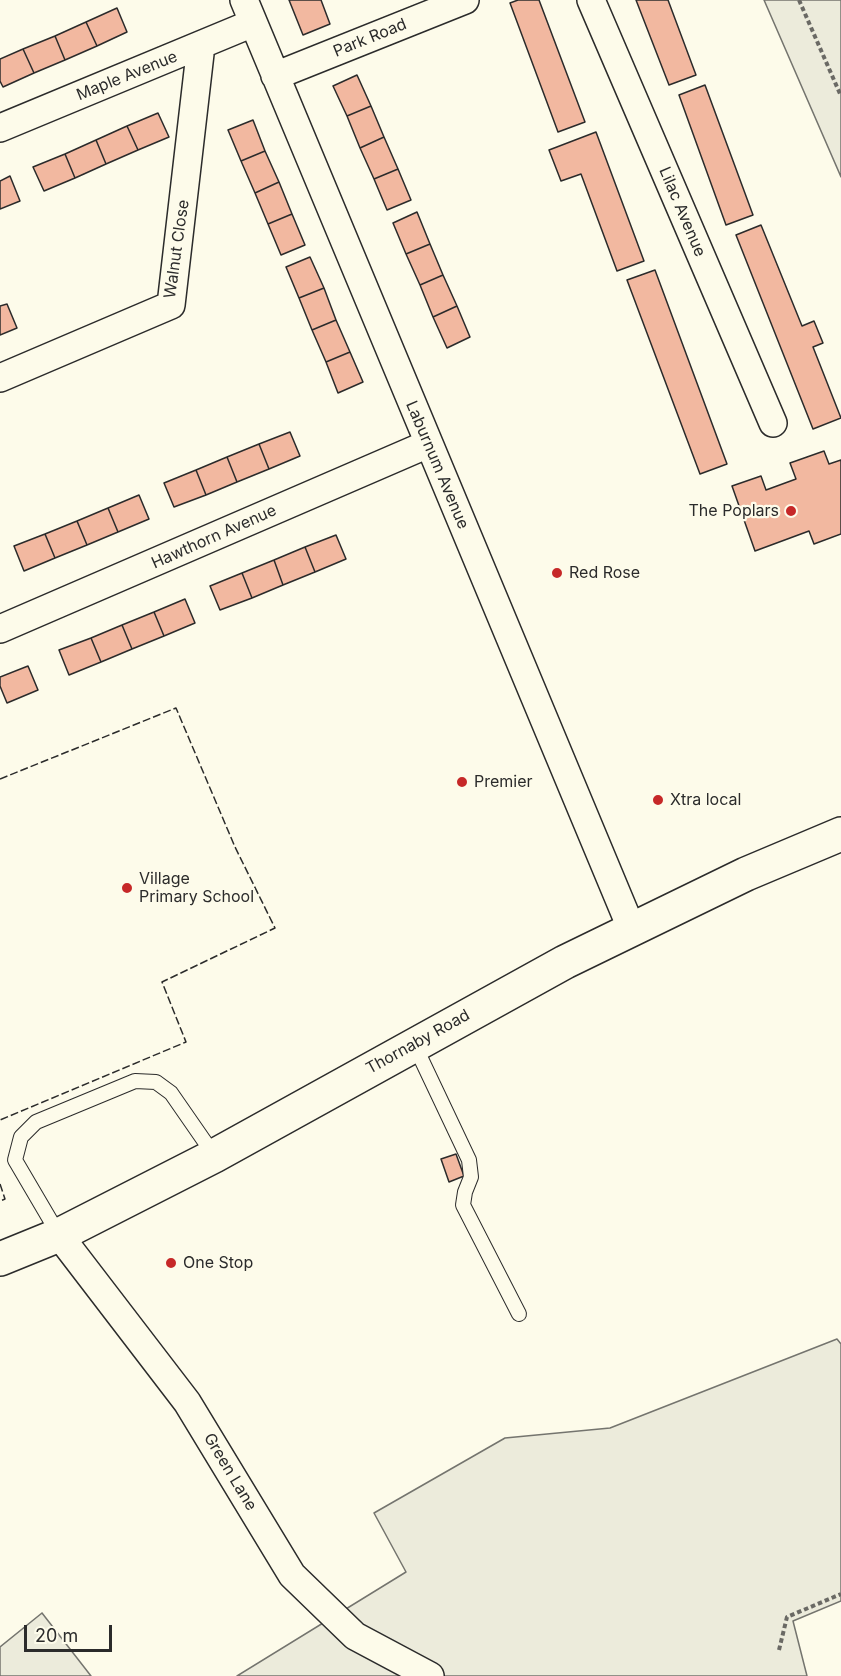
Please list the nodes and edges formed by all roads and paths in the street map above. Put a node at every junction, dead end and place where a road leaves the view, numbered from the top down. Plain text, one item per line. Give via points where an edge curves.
1 (465, 0) edge
2 (591, 0) edge
3 (799, 0) edge
4 (249, 12) edge
5 (201, 45) junction
6 (275, 76) junction
7 (841, 96) edge
8 (0, 128) edge
9 (0, 378) edge
10 (773, 423) dead end
11 (428, 444) junction
12 (0, 629) edge
13 (841, 834) edge
14 (632, 930) junction
15 (414, 1044) junction
16 (214, 1156) junction
17 (59, 1235) junction
18 (0, 1259) edge
19 (519, 1314) dead end
20 (841, 1593) edge
21 (779, 1650) dead end
22 (430, 1676) edge

1 - 6 street, Park Road
2 - 10 street, Lilac Avenue
3 - 7 path
4 - 5 street, Maple Avenue
4 - 6 street, Laburnum Avenue
5 - 8 street, Maple Avenue
5 - 9 street, Walnut Close via 171,304
6 - 11 street, Laburnum Avenue
11 - 12 street, Hawthorn Avenue
11 - 14 street, Laburnum Avenue
13 - 14 street, Thornaby Road via 746,874
14 - 15 street, Thornaby Road via 564,962
15 - 16 street, Thornaby Road
15 - 19 lane via 469,1160 471,1177 463,1205
16 - 17 street, Thornaby Road
16 - 17 lane via 171,1093 156,1082 135,1081 36,1122 21,1137 15,1160
17 - 18 street, Thornaby Road
17 - 22 street, Green Lane via 187,1402 292,1575 355,1636
20 - 21 path via 787,1617

